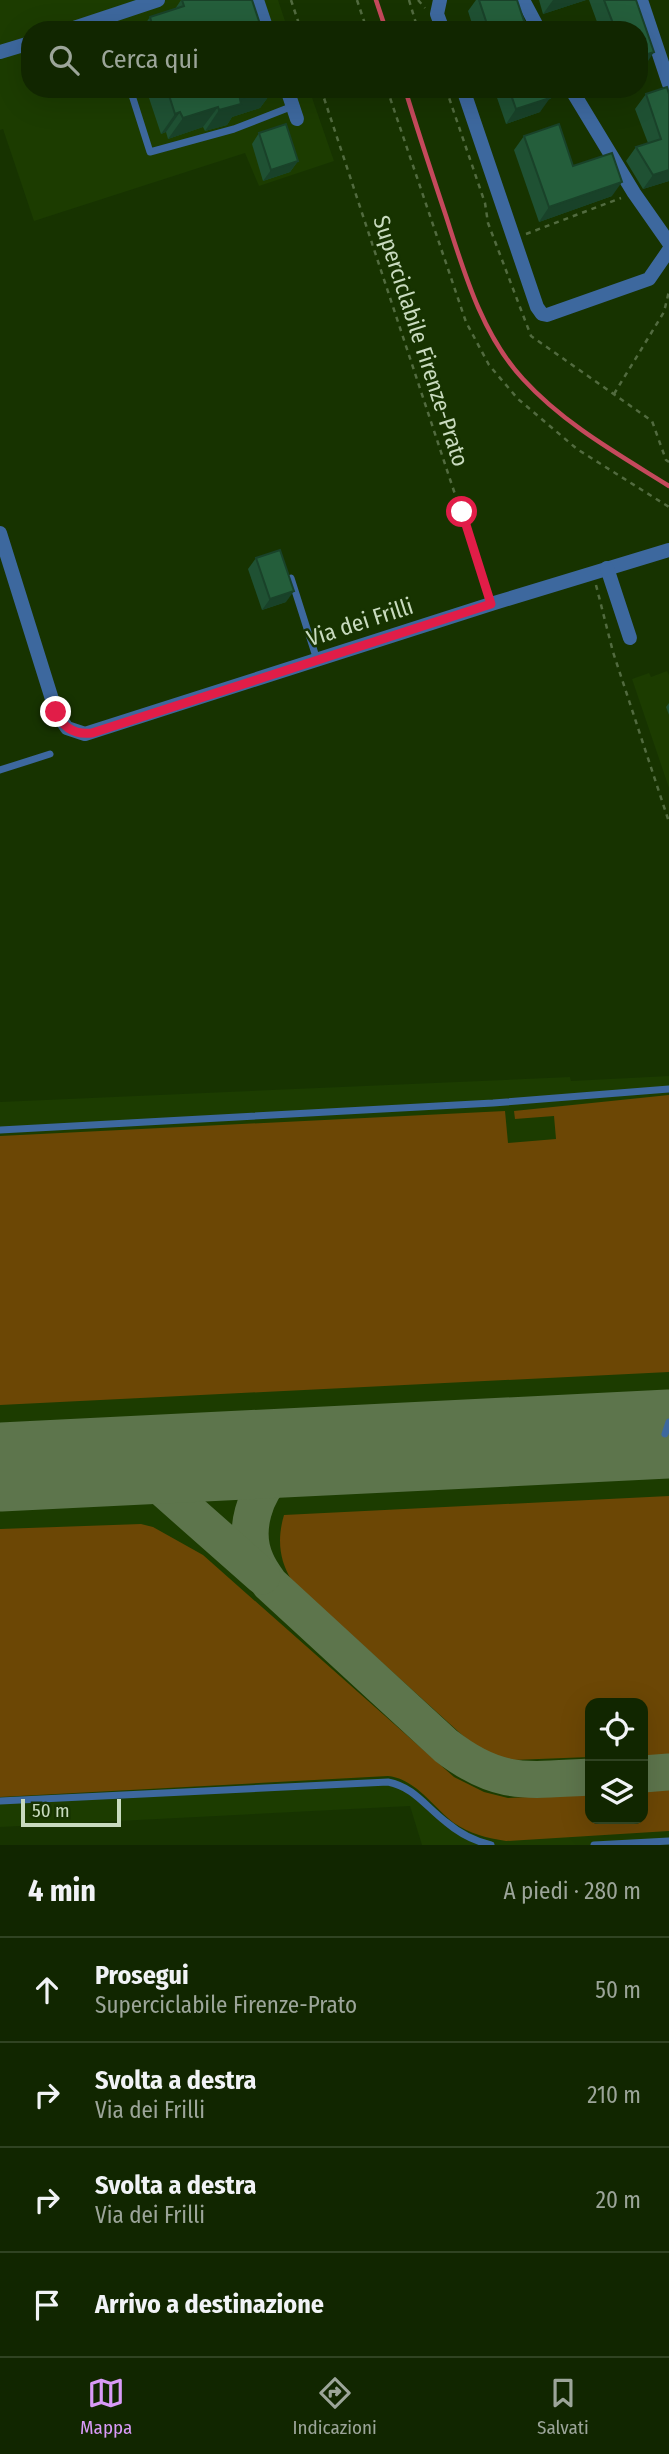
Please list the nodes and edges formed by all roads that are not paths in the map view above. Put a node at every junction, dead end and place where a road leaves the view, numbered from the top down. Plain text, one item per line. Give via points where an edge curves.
1 (158, 0) edge
2 (257, 0) edge
3 (440, 0) edge
4 (523, 0) edge
5 (641, 0) edge
6 (113, 21) edge
7 (264, 21) edge
8 (440, 21) edge
9 (534, 21) edge
10 (21, 46) edge
11 (0, 52) edge
12 (669, 84) edge
13 (133, 98) edge
14 (290, 98) edge
15 (466, 98) edge
16 (576, 98) edge
17 (295, 113) joint
18 (669, 243) edge
19 (669, 250) edge
20 (0, 533) edge
21 (669, 550) edge
22 (600, 570) junction
23 (291, 578) edge
24 (630, 638) dead end
25 (317, 660) junction
26 (50, 754) dead end
27 (0, 770) edge
28 (669, 1089) edge
29 (0, 1130) edge
30 (669, 1422) edge
31 (665, 1434) dead end
32 (0, 1801) edge
33 (669, 1841) edge
34 (491, 1845) edge
35 (594, 1845) edge

1 - 6 street
2 - 7 street
3 - 8 street
4 - 9 street
5 - 12 street
10 - 11 street
13 - 17 lane via 150,152
14 - 17 street
15 - 19 street via 540,313 546,315 649,279
16 - 18 street
20 - 25 street, Via dei Frilli via 53,705 59,720 78,733 92,733
21 - 22 street, Via dei Frilli
22 - 24 street
22 - 25 street, Via dei Frilli
23 - 25 lane
26 - 27 lane
28 - 29 lane via 493,1104
30 - 31 lane
32 - 34 lane via 388,1782 413,1791 463,1835
33 - 35 lane

